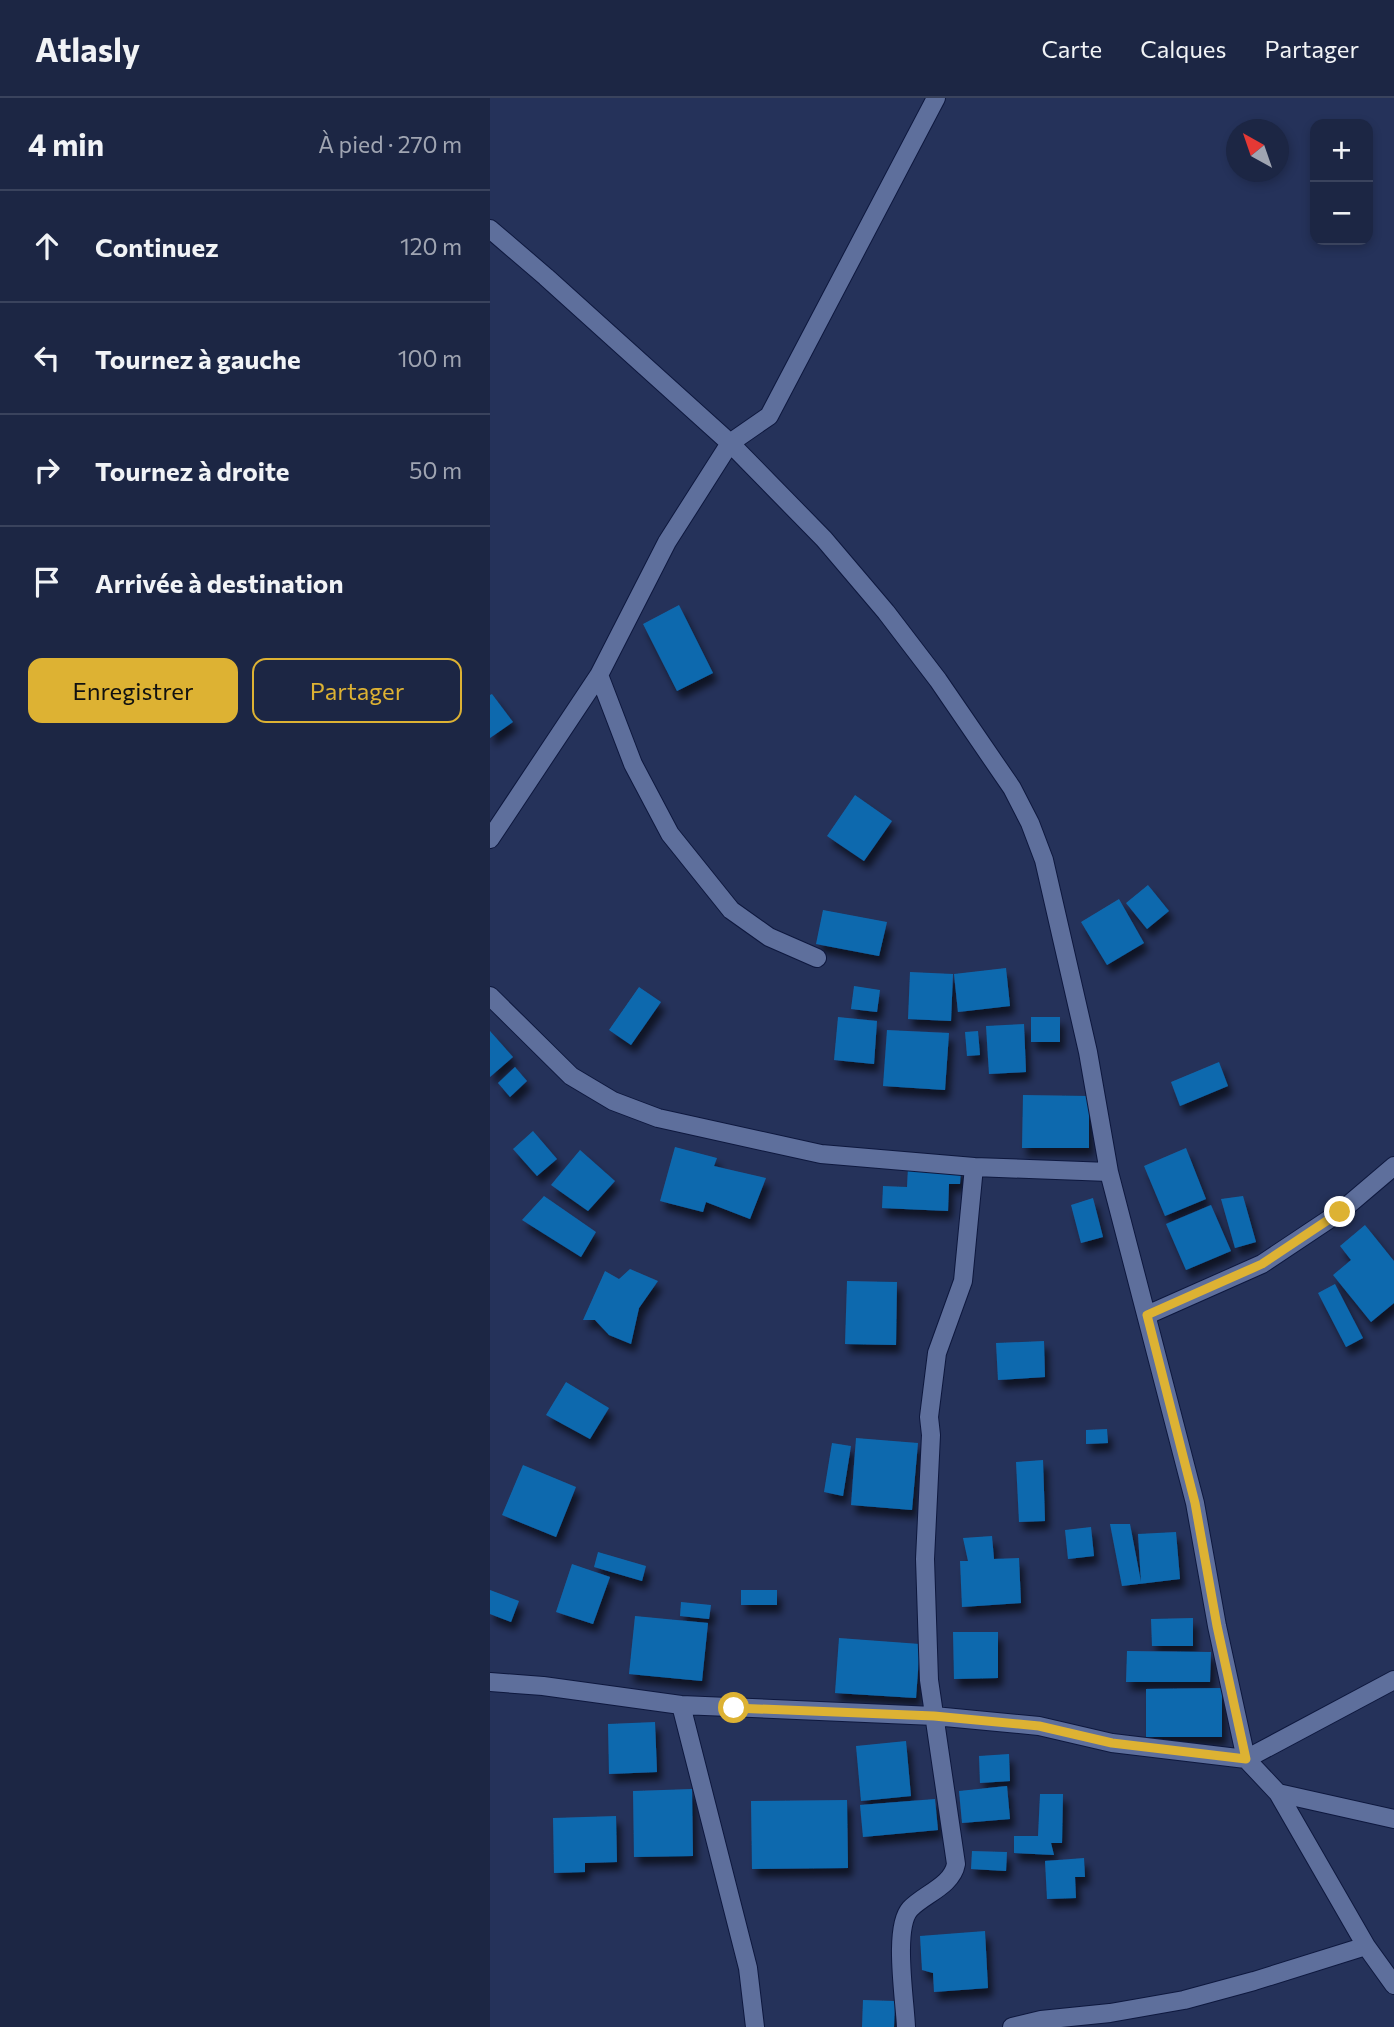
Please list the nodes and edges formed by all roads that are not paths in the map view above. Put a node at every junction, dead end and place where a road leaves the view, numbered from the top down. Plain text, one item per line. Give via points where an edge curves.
1 (936, 98) edge
2 (490, 229) edge
3 (730, 443) junction
4 (599, 675) junction
5 (490, 839) edge
6 (817, 958) dead end
7 (490, 996) edge
8 (1394, 1166) edge
9 (974, 1167) junction
10 (1109, 1172) junction
11 (1147, 1315) junction
12 (1394, 1680) edge
13 (490, 1682) edge
14 (681, 1706) junction
15 (934, 1716) junction
16 (1246, 1759) junction
17 (1278, 1793) junction
18 (1394, 1819) edge
19 (1366, 1947) junction
20 (1394, 1986) edge
21 (755, 2027) edge
22 (906, 2027) edge
23 (1012, 2027) edge

1 - 3 street via 769,416
2 - 3 street
3 - 4 street via 667,542
3 - 10 street via 824,539 886,612 1012,788 1044,860 1088,1052
4 - 5 street
4 - 6 street via 633,764 670,834 731,910 769,937
7 - 9 street via 571,1076 613,1101 658,1118 821,1154
8 - 11 street via 1340,1212 1262,1264
9 - 10 street
9 - 15 street via 963,1281 937,1353 929,1417 925,1559
10 - 11 street
11 - 16 street via 1195,1503
12 - 16 street
13 - 14 street
14 - 15 street
14 - 21 street via 748,1968
15 - 16 street via 1039,1726 1112,1743
15 - 22 street via 956,1864 951,1877 910,1909 900,1931
16 - 17 street
17 - 18 street
17 - 19 street
19 - 20 street
19 - 23 street via 1184,2000

